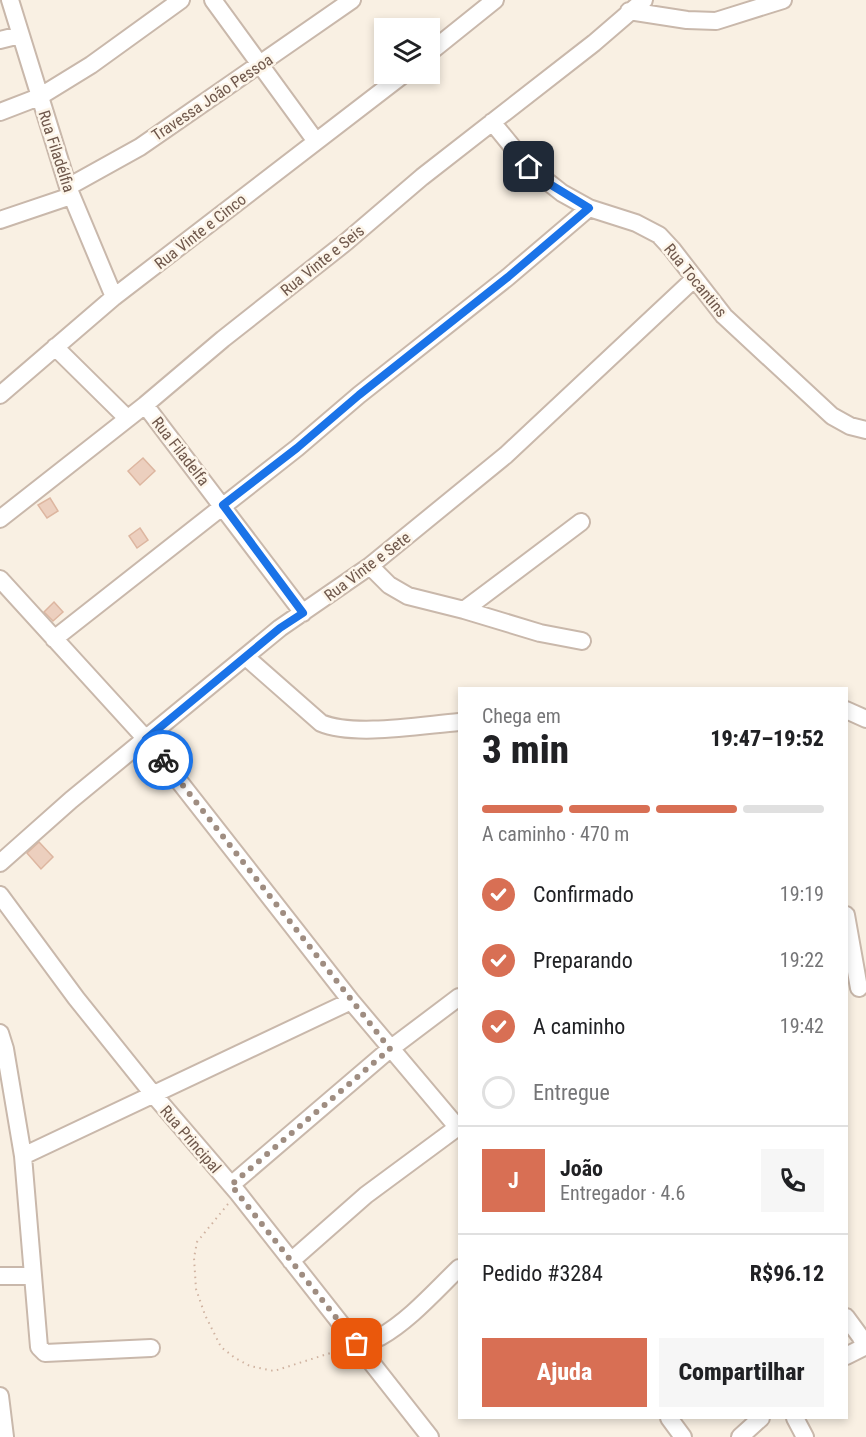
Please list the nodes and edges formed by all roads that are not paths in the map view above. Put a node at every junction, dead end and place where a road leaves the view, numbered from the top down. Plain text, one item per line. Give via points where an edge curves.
1 (10, 0) edge
2 (180, 0) edge
3 (213, 0) edge
4 (352, 0) edge
5 (495, 0) edge
6 (615, 0) edge
7 (644, 0) edge
8 (783, 0) edge
9 (627, 12) junction
10 (20, 35) junction
11 (0, 40) edge
12 (440, 44) edge
13 (259, 65) junction
14 (391, 84) edge
15 (39, 97) junction
16 (0, 112) edge
17 (492, 122) junction
18 (315, 140) junction
19 (70, 191) junction
20 (589, 208) junction
21 (0, 220) edge
22 (694, 279) junction
23 (114, 297) junction
24 (55, 347) junction
25 (0, 395) edge
26 (145, 405) junction
27 (127, 418) junction
28 (866, 430) edge
29 (223, 505) junction
30 (0, 519) edge
31 (581, 522) dead end
32 (370, 566) junction
33 (0, 579) edge
34 (464, 610) junction
35 (303, 613) junction
36 (54, 639) junction
37 (582, 641) dead end
38 (246, 657) junction
39 (848, 711) edge
40 (866, 719) edge
41 (458, 722) edge
42 (146, 739) junction
43 (0, 863) edge
44 (0, 895) edge
45 (848, 928) edge
46 (857, 988) edge
47 (458, 998) edge
48 (351, 1001) junction
49 (0, 1033) edge
50 (390, 1049) junction
51 (153, 1094) junction
52 (456, 1120) edge
53 (23, 1156) junction
54 (234, 1189) junction
55 (291, 1261) junction
56 (458, 1269) edge
57 (0, 1276) edge
58 (32, 1276) junction
59 (848, 1320) edge
60 (357, 1344) junction
61 (865, 1346) edge
62 (151, 1348) dead end
63 (848, 1355) edge
64 (0, 1396) edge
65 (670, 1419) edge
66 (760, 1419) edge
67 (796, 1419) edge
68 (3, 1432) edge
69 (430, 1437) edge
70 (683, 1437) edge
71 (740, 1437) edge
72 (805, 1437) edge

1 - 10 street, Rua Filadélfia
2 - 15 street via 91,66
3 - 13 street
4 - 13 street, Travessa João Pessoa
5 - 12 street
6 - 9 street
7 - 9 street, Rua Vinte e Seis
8 - 9 street via 716,21
9 - 17 street, Rua Vinte e Seis via 594,43
10 - 11 street
10 - 15 street, Rua Filadélfia
13 - 18 street
13 - 19 street, Travessa João Pessoa
14 - 18 street, Rua Vinte e Cinco
15 - 16 street
15 - 19 street, Rua Filadélfia
17 - 20 street, Rua Tocantins via 529,167
17 - 26 street, Rua Vinte e Seis
18 - 23 street, Rua Vinte e Cinco
19 - 21 street, Travessa João Pessoa
19 - 23 street, Rua Filadélfia
20 - 22 street, Rua Tocantins via 648,228 672,249
20 - 29 street
22 - 28 street, Rua Tocantins via 724,316 810,397 840,421
22 - 32 street, Rua Vinte e Sete via 506,455
23 - 24 street, Rua Vinte e Cinco
24 - 25 street, Rua Vinte e Cinco
24 - 27 street
26 - 27 street, Rua Vinte e Seis
26 - 29 street, Rua Filadelfa
27 - 30 street, Rua Vinte e Seis
29 - 35 street, Rua Filadelfa
29 - 36 street
31 - 34 street
32 - 34 street via 399,592
32 - 35 street, Rua Vinte e Sete
33 - 36 street
34 - 37 street
35 - 38 street, Rua Vinte e Sete
36 - 42 street
38 - 41 street via 329,726 363,729
38 - 42 street, Rua Vinte e Sete
39 - 40 street
42 - 43 street, Rua Vinte e Sete
42 - 48 street
44 - 51 street, Rua Principal
45 - 46 street
47 - 50 street
48 - 50 street
48 - 51 street
49 - 53 street
50 - 52 street
50 - 54 street
51 - 53 street
51 - 54 street, Rua Principal
52 - 55 street
53 - 58 street
54 - 55 street, Rua Principal
55 - 60 street, Rua Principal
56 - 60 street via 412,1314 380,1336
57 - 58 street
58 - 62 street via 38,1343 45,1353
59 - 61 street
60 - 69 street, Rua Principal
61 - 63 street
64 - 68 street
65 - 70 street
66 - 71 street
67 - 72 street

